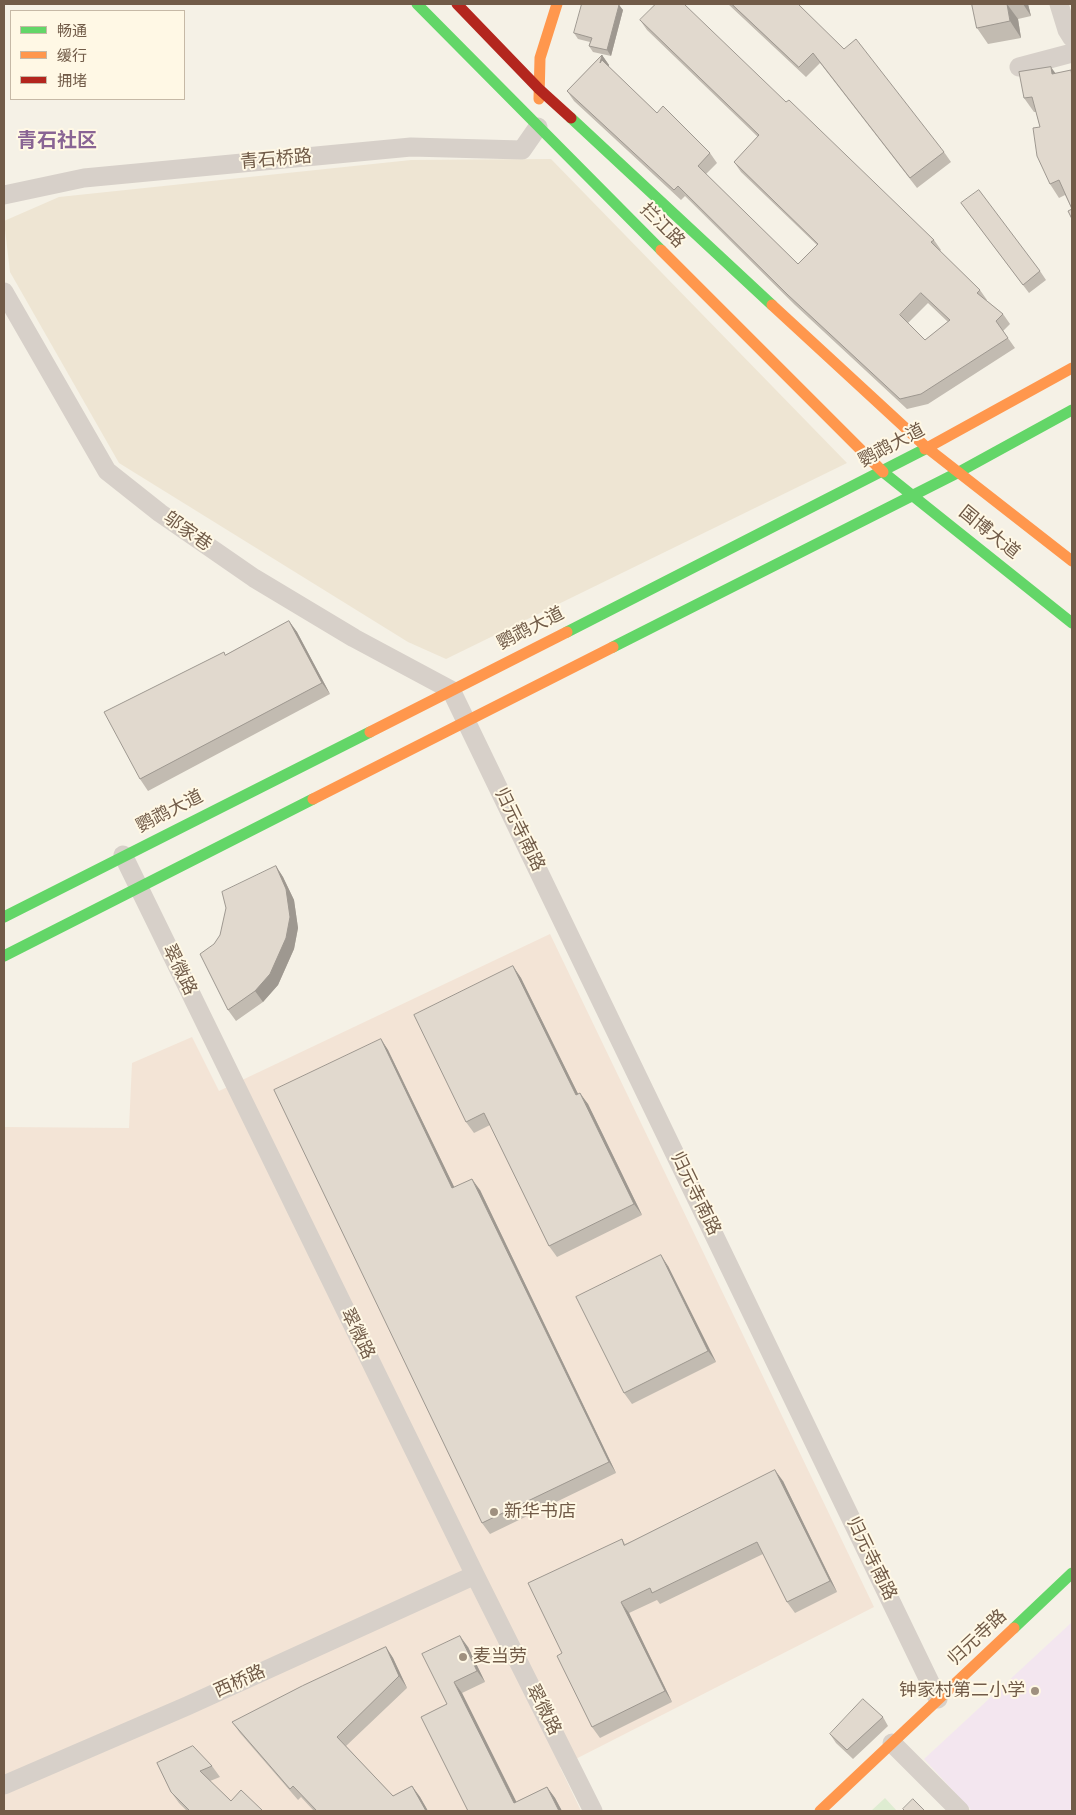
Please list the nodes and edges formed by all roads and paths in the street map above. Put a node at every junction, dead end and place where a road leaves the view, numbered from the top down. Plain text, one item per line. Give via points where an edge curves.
1 (417, 4) edge
2 (457, 4) edge
3 (557, 4) edge
4 (1059, 4) edge
5 (1072, 38) edge
6 (1072, 53) edge
7 (1019, 67) dead end
8 (540, 89) junction
9 (538, 127) junction
10 (4, 195) edge
11 (4, 292) edge
12 (1072, 368) edge
13 (1072, 410) edge
14 (926, 447) junction
15 (883, 472) junction
16 (959, 472) junction
17 (914, 494) junction
18 (1072, 561) edge
19 (1072, 623) edge
20 (451, 690) junction
21 (467, 722) junction
22 (123, 855) junction
23 (139, 888) junction
24 (4, 917) edge
25 (4, 956) edge
26 (1072, 1574) edge
27 (475, 1575) junction
28 (938, 1700) junction
29 (892, 1743) junction
30 (4, 1785) edge
31 (593, 1811) edge
32 (820, 1811) edge
33 (960, 1811) edge

1 - 9 main road, 拦江路
2 - 8 main road, 拦江路
3 - 8 main road via 540,58
4 - 5 street via 1066,30
6 - 7 street
8 - 9 main road
8 - 14 main road, 拦江路
9 - 10 street, 青石桥路 via 522,150 411,147 84,178
9 - 15 main road, 拦江路
11 - 20 street, 邬家巷 via 107,470 160,513 254,578 354,638
12 - 14 main road, 鹦鹉大道
13 - 16 main road
14 - 15 main road, 鹦鹉大道
14 - 16 main road, 国博大道
15 - 17 main road, 国博大道
15 - 20 main road, 鹦鹉大道
16 - 17 main road
16 - 18 main road, 国博大道
17 - 19 main road, 国博大道
17 - 21 main road
20 - 21 street, 归元寺南路
20 - 22 main road, 鹦鹉大道
21 - 23 main road
21 - 28 street, 归元寺南路
22 - 23 street, 翠微路
22 - 24 main road, 鹦鹉大道
23 - 25 main road
23 - 27 street, 翠微路
26 - 28 main road, 归元寺路
27 - 30 street, 西桥路
27 - 31 street, 翠微路
28 - 29 main road, 归元寺路
29 - 32 main road, 归元寺路
29 - 33 street

